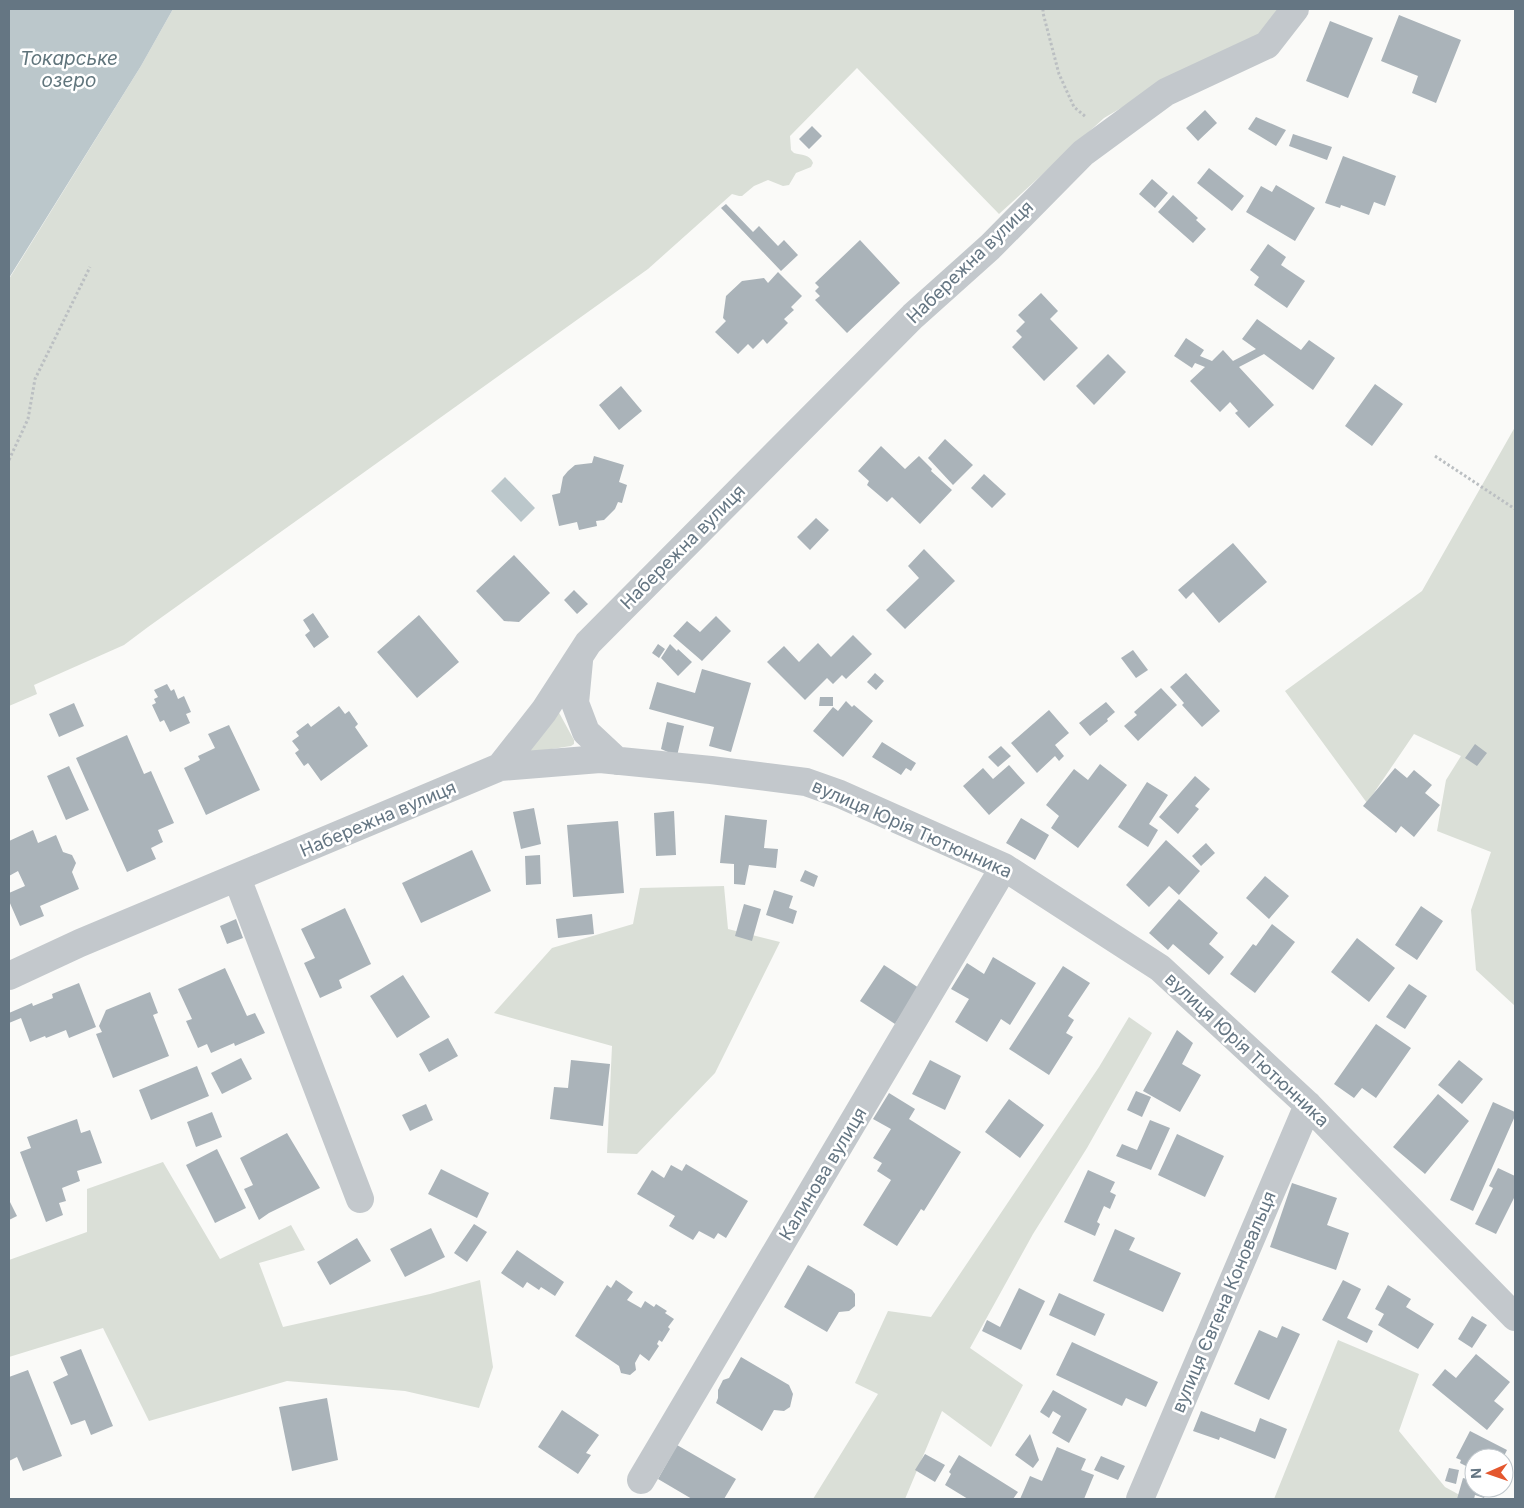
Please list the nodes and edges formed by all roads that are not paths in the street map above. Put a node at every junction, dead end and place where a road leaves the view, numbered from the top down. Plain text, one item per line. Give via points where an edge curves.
1 (1295, 9) edge
2 (580, 655) junction
3 (617, 761) junction
4 (500, 768) junction
5 (1004, 867) junction
6 (237, 878) junction
7 (9, 976) edge
8 (1308, 1105) junction
9 (360, 1199) dead end
10 (1515, 1317) edge
11 (642, 1480) dead end
12 (1140, 1499) edge

1 - 2 street, Набережна вулиця via 1267,45 1166,92 1082,153 990,247 913,316 595,636
2 - 3 street via 575,703 586,732
2 - 4 street, Набережна вулиця via 544,711
3 - 4 street, вулиця Юрія Тютюнника via 600,758
3 - 5 street, вулиця Юрія Тютюнника via 806,782
4 - 6 street, Набережна вулиця
5 - 8 street, вулиця Юрія Тютюнника via 1160,968
5 - 11 street, Калинова вулиця
6 - 7 street, Набережна вулиця
6 - 9 street
8 - 10 street, вулиця Юрія Тютюнника
8 - 12 street, вулиця Євгена Коновальця

